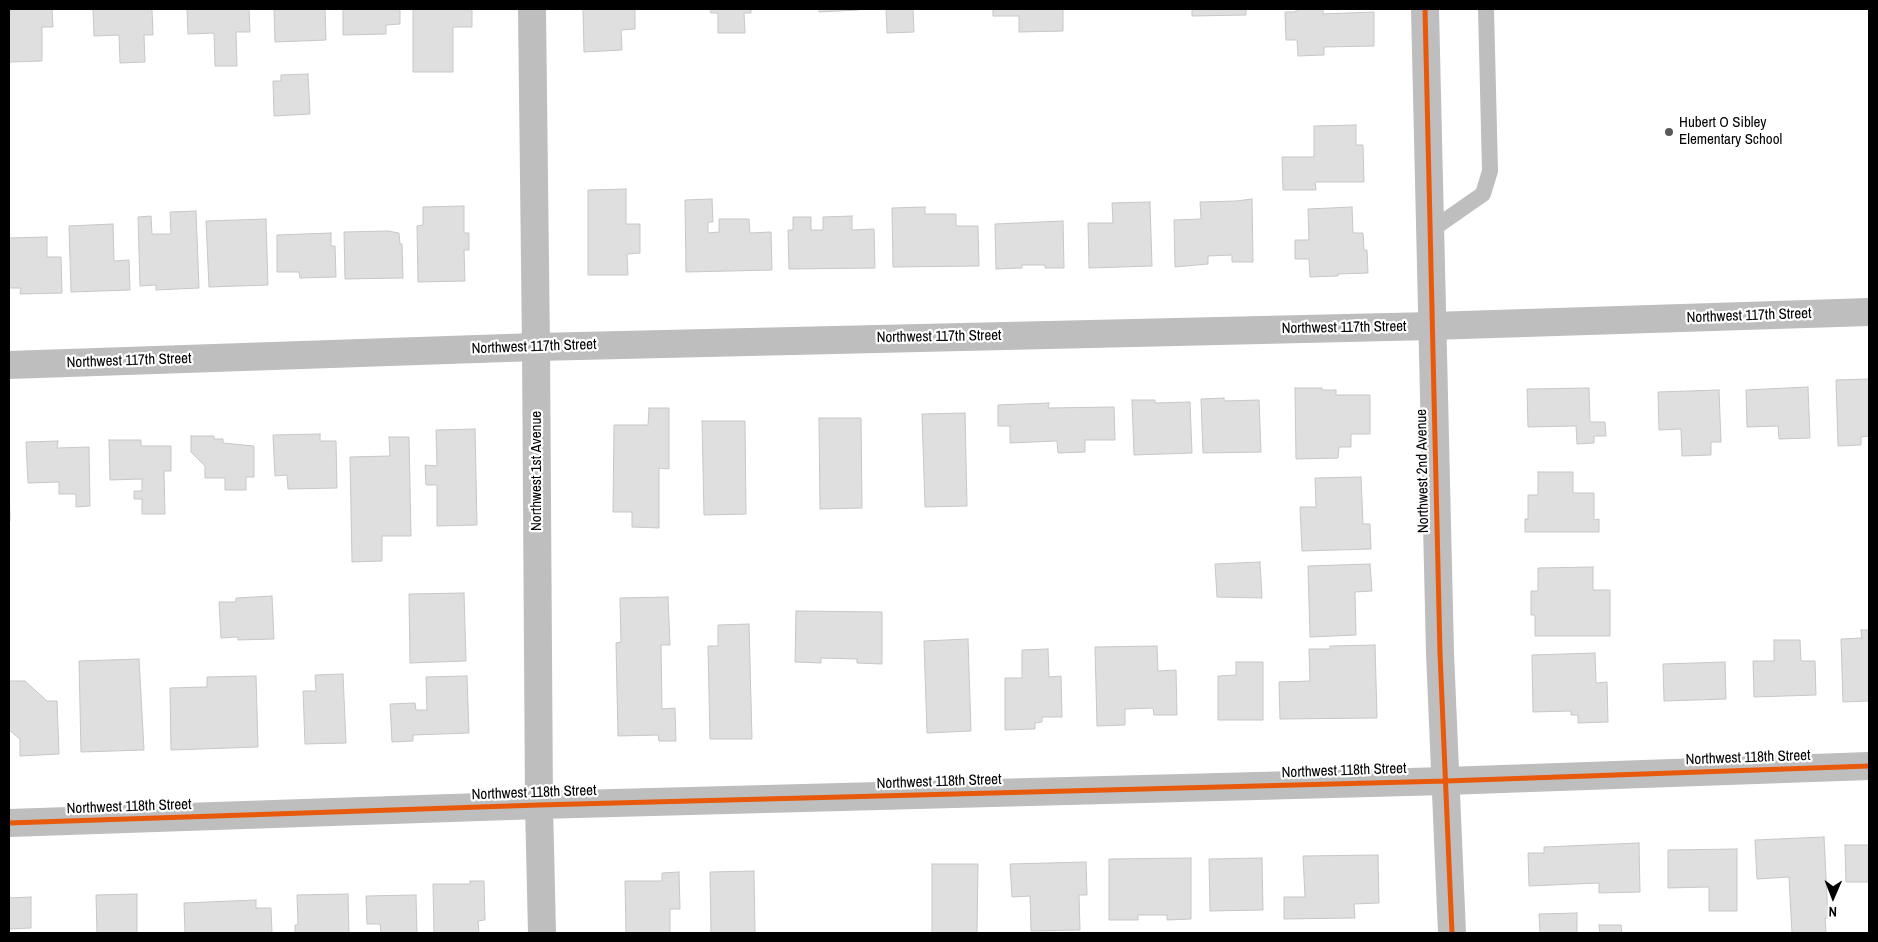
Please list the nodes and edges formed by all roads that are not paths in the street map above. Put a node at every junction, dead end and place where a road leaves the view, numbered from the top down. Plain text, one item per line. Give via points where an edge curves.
1 (532, 9) edge
2 (1425, 9) edge
3 (1486, 9) edge
4 (1430, 231) junction
5 (1869, 312) edge
6 (1432, 326) junction
7 (536, 347) junction
8 (9, 365) edge
9 (1869, 766) edge
10 (1446, 781) junction
11 (538, 805) junction
12 (9, 823) edge
13 (542, 933) edge
14 (1452, 933) edge

1 - 7 street, Northwest 1st Avenue
2 - 4 street, Northwest 2nd Avenue
3 - 4 lane via 1490,172 1483,194
4 - 6 street, Northwest 2nd Avenue
5 - 6 street, Northwest 117th Street
6 - 7 street, Northwest 117th Street
6 - 10 street, Northwest 2nd Avenue
7 - 8 street, Northwest 117th Street
7 - 11 street, Northwest 1st Avenue
9 - 10 street, Northwest 118th Street
10 - 11 street, Northwest 118th Street
10 - 14 street, Northwest 2nd Avenue
11 - 12 street, Northwest 118th Street
11 - 13 street, Northwest 1st Avenue

